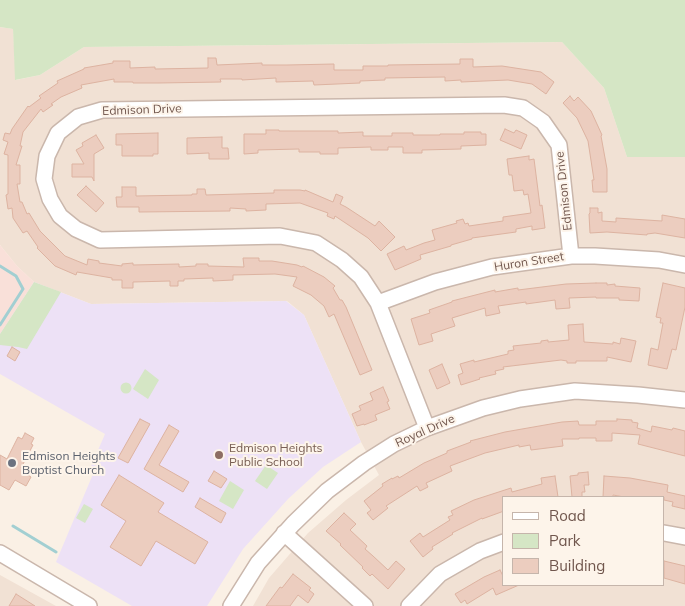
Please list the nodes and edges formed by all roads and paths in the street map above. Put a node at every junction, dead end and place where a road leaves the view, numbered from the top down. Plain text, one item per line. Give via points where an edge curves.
1 (570, 256) junction
2 (685, 265) edge
3 (378, 303) junction
4 (685, 400) edge
5 (427, 428) junction
6 (665, 533) edge
7 (284, 534) junction
8 (685, 538) edge
9 (502, 543) edge
10 (0, 553) edge
11 (73, 602) edge
12 (89, 606) edge
13 (231, 606) edge
14 (365, 606) edge
15 (409, 606) edge

1 - 2 street, Huron Street via 658,260
1 - 3 street, Huron Street via 492,267 435,282
1 - 3 street, Edmison Drive via 559,145 543,122 523,108 504,105 102,110 78,118 58,133 47,156 44,179 60,216 76,229 100,240 280,236 316,244 361,277
3 - 5 street, Edmison Drive
4 - 5 street, Royal Drive via 575,391 483,408
5 - 7 street, Royal Drive via 394,444 327,491
6 - 8 street
7 - 13 street, Royal Drive via 258,563
7 - 14 street
9 - 15 street via 480,551 440,574
10 - 11 street
11 - 12 street

